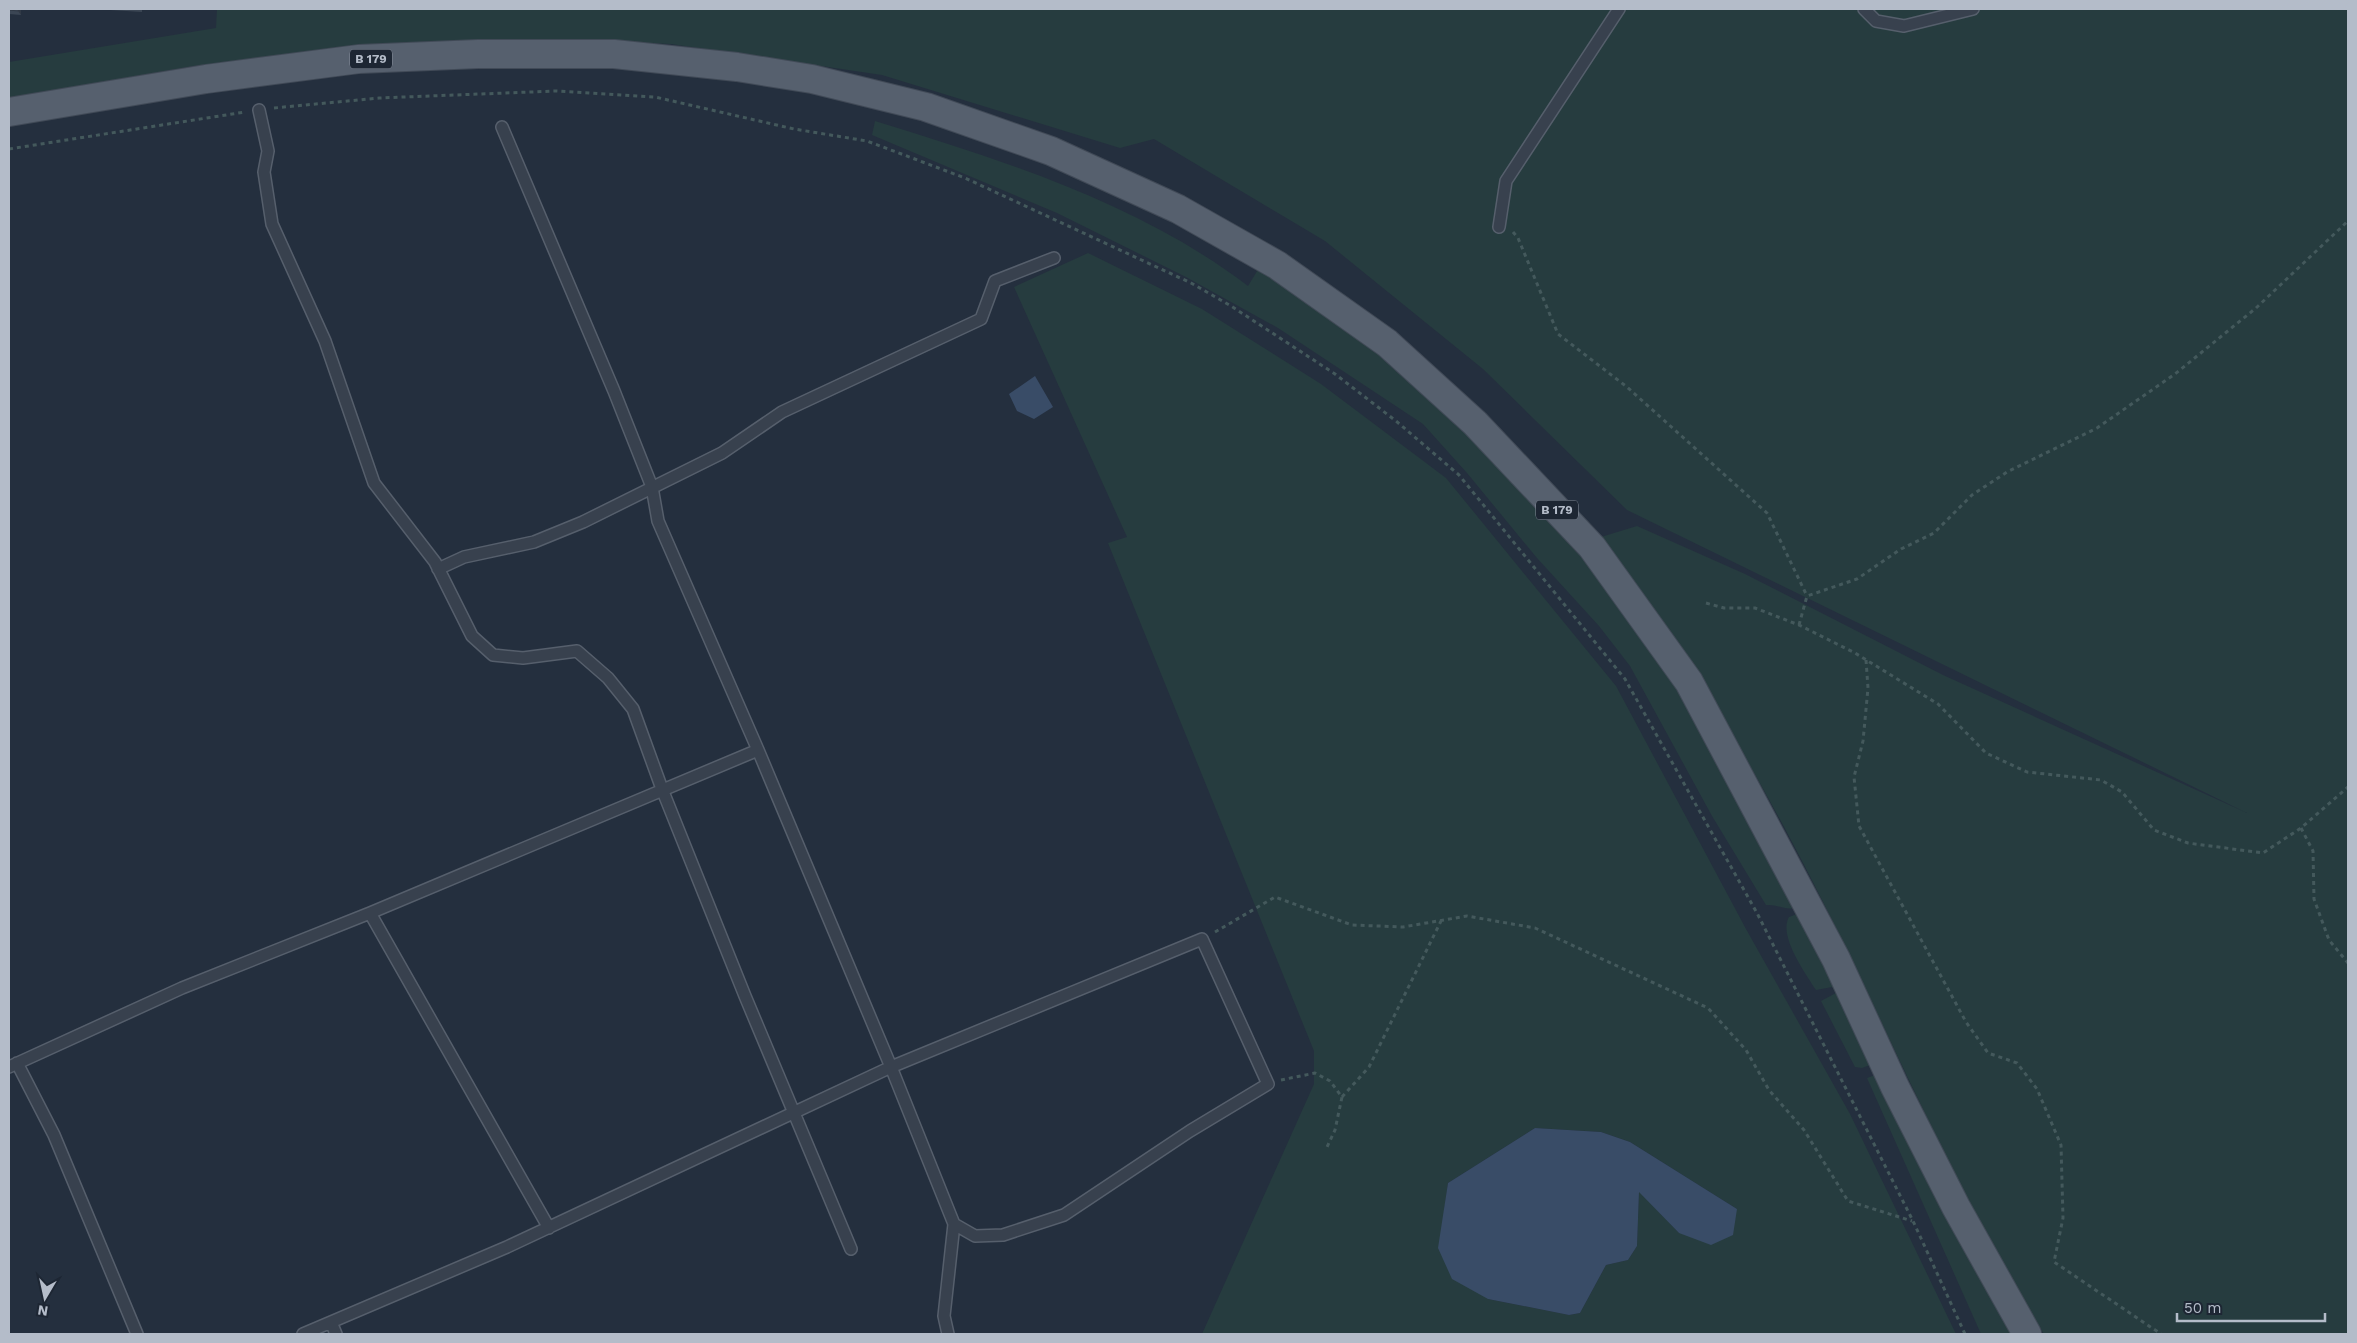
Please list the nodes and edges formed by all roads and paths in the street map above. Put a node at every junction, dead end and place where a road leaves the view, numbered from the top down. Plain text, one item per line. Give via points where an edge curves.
1 (1619, 9) edge
2 (1864, 9) edge
3 (1973, 9) edge
4 (1960, 11) edge
5 (259, 110) junction
6 (9, 112) edge
7 (502, 127) dead end
8 (9, 149) edge
9 (2348, 221) edge
10 (1500, 223) joint
11 (1054, 258) dead end
12 (652, 487) junction
13 (438, 569) junction
14 (1807, 596) junction
15 (1706, 603) dead end
16 (1799, 625) junction
17 (1866, 660) junction
18 (758, 750) junction
19 (2348, 787) edge
20 (662, 789) junction
21 (2301, 828) junction
22 (370, 913) junction
23 (1442, 920) junction
24 (1202, 939) junction
25 (2348, 963) edge
26 (13, 1065) edge
27 (891, 1067) junction
28 (1268, 1084) junction
29 (1342, 1097) junction
30 (795, 1112) junction
31 (1327, 1147) dead end
32 (1913, 1222) junction
33 (954, 1224) junction
34 (549, 1228) junction
35 (851, 1249) dead end
36 (331, 1322) junction
37 (137, 1334) edge
38 (303, 1334) edge
39 (336, 1334) edge
40 (948, 1334) edge
41 (1965, 1334) edge
42 (2027, 1334) edge
43 (2161, 1334) edge

1 - 10 lane via 1506,181
2 - 4 lane via 1876,21 1904,26
3 - 4 lane
5 - 8 path
5 - 13 lane via 268,151 264,172 272,224 325,341 374,483
5 - 32 path via 379,98 556,91 655,97 784,127 867,141 965,178 1191,283 1335,374 1459,474 1625,679 1757,913
6 - 42 main road, B 179 via 206,79 359,59 478,54 614,54 736,68 812,79 926,107 1051,151 1178,209 1277,265 1387,343 1475,423 1592,547 1689,682 1836,959 1895,1087 1956,1207
7 - 12 lane
9 - 14 path via 2248,314 2175,374 2098,428 2007,472 1972,495 1934,533 1901,549 1857,579
10 - 14 path via 1518,238 1558,334 1628,387 1767,513
11 - 12 lane via 996,281 981,319 782,412 722,454
12 - 13 lane via 584,522 534,542 464,558
12 - 18 lane via 658,520
13 - 20 lane via 472,636 493,655 523,658 577,651 608,678 633,709
14 - 16 path
15 - 16 path via 1724,608 1756,608
16 - 17 path
17 - 21 path via 1938,704 1986,753 2026,772 2101,780 2122,792 2154,830 2188,843 2263,853
17 - 43 path via 1868,688 1863,741 1854,777 1859,826 1966,1022 1988,1052 2017,1064 2037,1089 2061,1145 2063,1218 2054,1262
18 - 20 lane
18 - 27 lane
19 - 21 path
20 - 22 lane
20 - 30 lane
21 - 25 path via 2313,851 2314,900 2329,940
22 - 26 lane via 182,988
22 - 34 lane
23 - 24 path via 1403,927 1352,925 1275,897
23 - 29 path via 1369,1067
23 - 32 path via 1467,916 1535,928 1708,1008 1746,1050 1769,1090 1804,1130 1848,1201
24 - 27 lane
24 - 28 lane
26 - 37 lane via 54,1135
27 - 30 lane
27 - 33 lane
28 - 29 path via 1315,1072 1330,1081
28 - 33 lane via 1190,1131 1064,1215 1003,1235 974,1236
29 - 31 path
30 - 34 lane
30 - 35 lane
32 - 41 path
33 - 40 lane via 944,1316
34 - 36 lane
36 - 38 lane
36 - 39 lane

